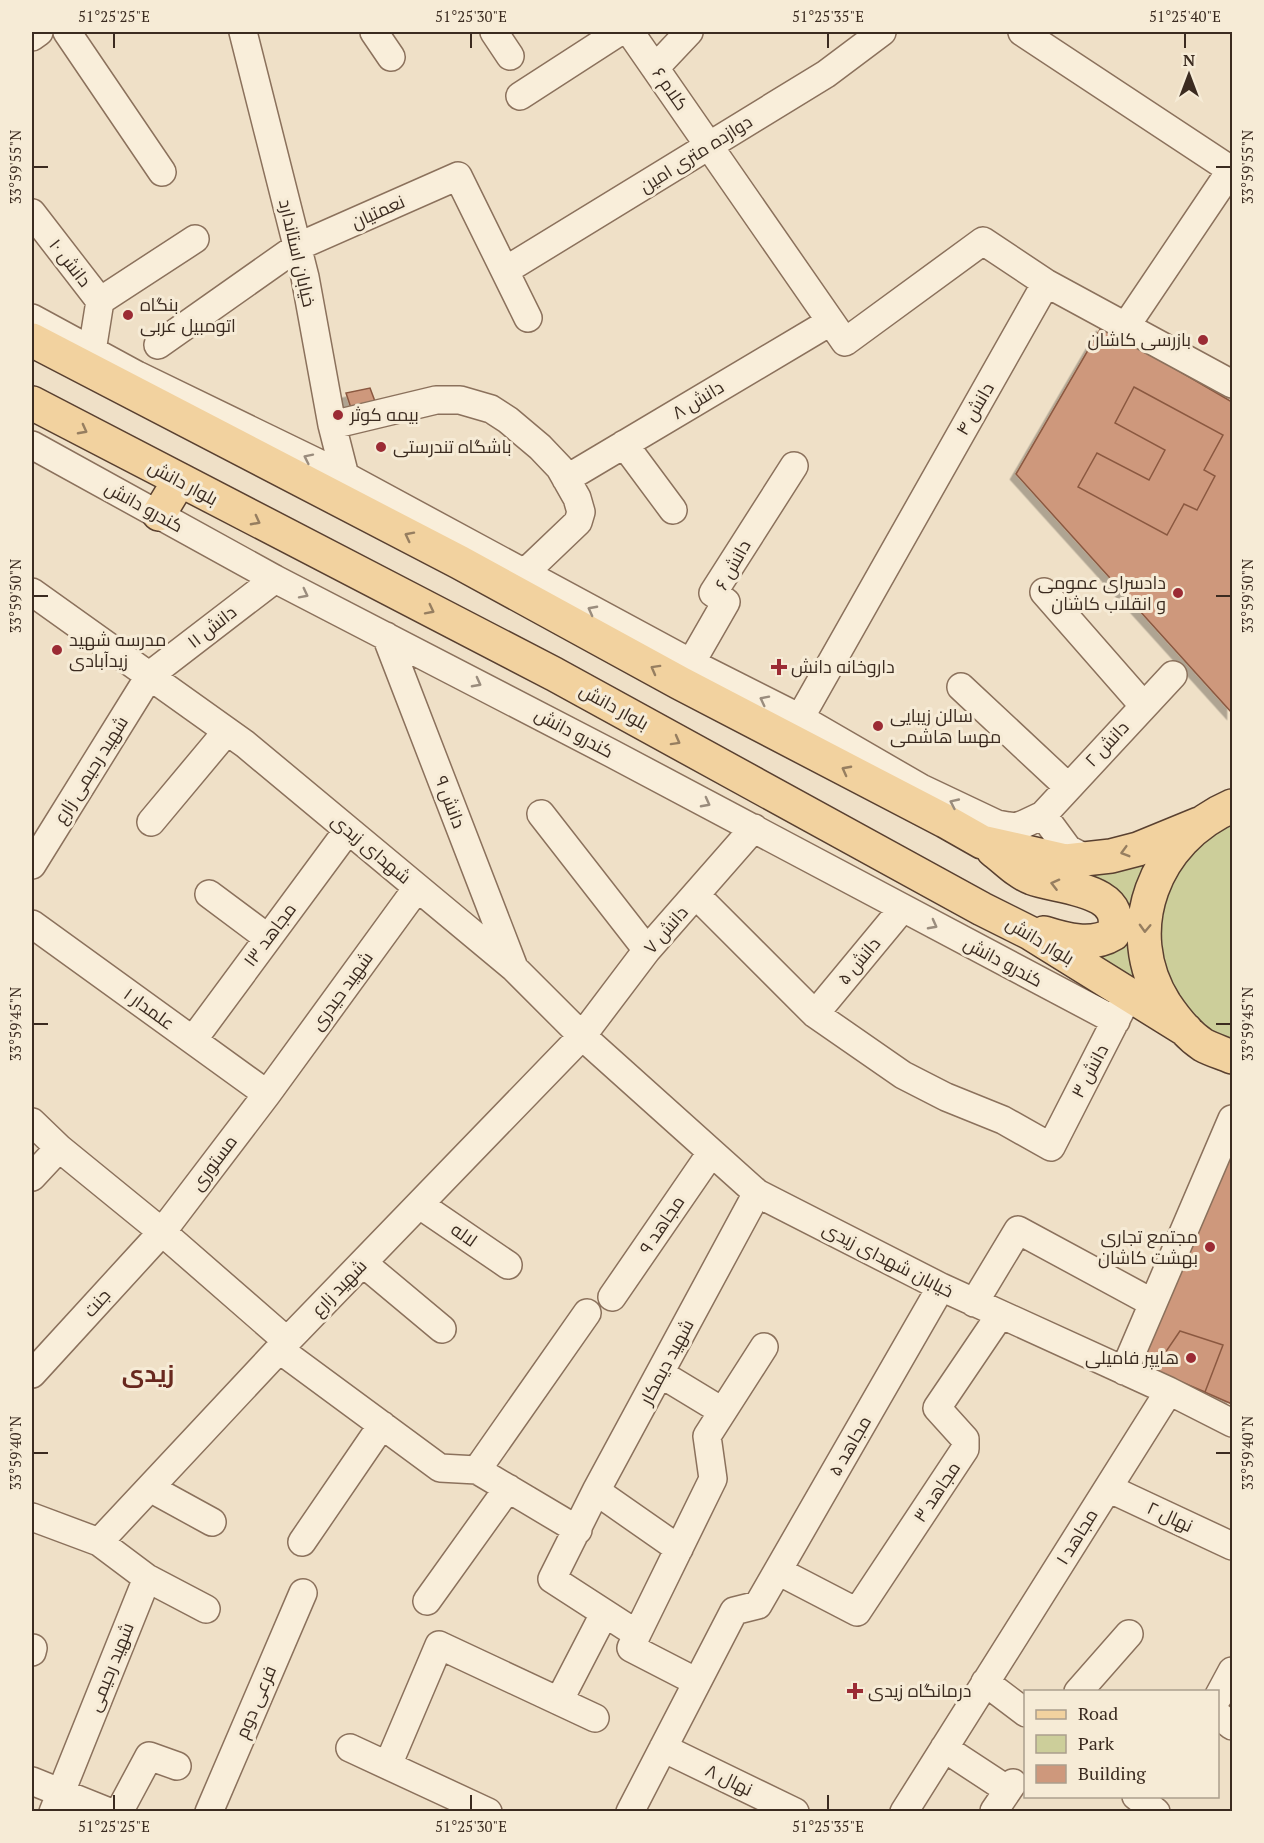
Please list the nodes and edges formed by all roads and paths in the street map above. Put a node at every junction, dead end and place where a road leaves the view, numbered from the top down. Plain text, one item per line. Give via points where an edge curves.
1 (39, 32) edge
2 (67, 32) edge
3 (243, 32) edge
4 (374, 32) edge
5 (494, 32) edge
6 (619, 32) edge
7 (630, 32) edge
8 (689, 32) edge
9 (882, 32) edge
10 (1022, 32) edge
11 (32, 37) edge
12 (510, 56) dead end
13 (391, 57) dead end
14 (656, 69) junction
15 (520, 96) dead end
16 (709, 147) junction
17 (162, 172) dead end
18 (32, 213) edge
19 (195, 239) dead end
20 (297, 248) junction
21 (506, 270) junction
22 (1046, 283) junction
23 (100, 302) junction
24 (32, 318) edge
25 (528, 318) dead end
26 (830, 322) junction
27 (1126, 327) junction
28 (32, 340) edge
29 (158, 345) dead end
30 (92, 351) junction
31 (1233, 384) edge
32 (32, 403) edge
33 (332, 425) junction
34 (249, 441) junction
35 (624, 444) junction
36 (32, 445) edge
37 (794, 466) dead end
38 (345, 476) junction
39 (566, 479) junction
40 (179, 481) junction
41 (673, 510) dead end
42 (159, 514) junction
43 (275, 579) junction
44 (515, 581) junction
45 (32, 592) edge
46 (1044, 592) dead end
47 (386, 636) junction
48 (691, 663) junction
49 (150, 675) junction
50 (1173, 675) dead end
51 (961, 687) dead end
52 (1143, 705) junction
53 (632, 717) junction
54 (800, 718) junction
55 (227, 731) junction
56 (611, 753) junction
57 (1068, 787) junction
58 (1220, 809) edge
59 (541, 814) dead end
60 (1043, 815) junction
61 (151, 822) dead end
62 (754, 828) junction
63 (348, 830) junction
64 (995, 834) junction
65 (1087, 860) junction
66 (32, 865) edge
67 (417, 888) junction
68 (209, 894) dead end
69 (696, 895) junction
70 (903, 909) junction
71 (1002, 918) junction
72 (32, 924) edge
73 (268, 938) junction
74 (648, 950) junction
75 (514, 968) junction
76 (1122, 1008) junction
77 (815, 1014) junction
78 (1186, 1030) junction
79 (582, 1036) junction
80 (193, 1040) junction
81 (1233, 1058) edge
82 (267, 1094) junction
83 (1233, 1119) edge
84 (32, 1122) edge
85 (59, 1148) junction
86 (711, 1153) junction
87 (32, 1177) edge
88 (757, 1193) junction
89 (420, 1205) junction
90 (162, 1232) junction
91 (363, 1263) junction
92 (508, 1265) dead end
93 (941, 1287) junction
94 (612, 1297) dead end
95 (974, 1303) junction
96 (1153, 1303) junction
97 (586, 1313) dead end
98 (1000, 1315) junction
99 (442, 1329) dead end
100 (284, 1346) junction
101 (764, 1347) dead end
102 (1124, 1371) junction
103 (32, 1374) edge
104 (661, 1374) junction
105 (1169, 1391) junction
106 (722, 1411) junction
107 (1233, 1423) edge
108 (382, 1425) junction
109 (477, 1470) junction
110 (150, 1488) junction
111 (508, 1488) junction
112 (1108, 1488) junction
113 (596, 1491) junction
114 (32, 1517) edge
115 (212, 1522) dead end
116 (578, 1530) junction
117 (99, 1542) junction
118 (302, 1542) dead end
119 (1233, 1546) edge
120 (679, 1549) junction
121 (778, 1571) junction
122 (147, 1578) junction
123 (303, 1593) dead end
124 (427, 1601) dead end
125 (206, 1609) dead end
126 (604, 1614) junction
127 (637, 1634) junction
128 (1130, 1634) dead end
129 (1233, 1671) edge
130 (697, 1682) junction
131 (985, 1683) junction
132 (1080, 1690) edge
133 (1219, 1695) edge
134 (559, 1701) junction
135 (1024, 1712) edge
136 (1219, 1716) edge
137 (595, 1718) dead end
138 (1233, 1726) edge
139 (350, 1748) dead end
140 (663, 1748) junction
141 (944, 1748) junction
142 (177, 1766) dead end
143 (388, 1766) junction
144 (32, 1781) edge
145 (1005, 1795) edge
146 (1137, 1798) edge
147 (57, 1802) edge
148 (109, 1812) edge
149 (119, 1812) edge
150 (209, 1812) edge
151 (488, 1812) edge
152 (630, 1812) edge
153 (795, 1812) edge
154 (904, 1812) edge
155 (1156, 1812) edge

1 - 11 street
2 - 17 street
3 - 20 street, خیابان استاندارد
4 - 13 street
5 - 12 street
6 - 15 street
7 - 14 street, کلام ۶
8 - 14 street
9 - 16 street, دوازده متری امین via 826,74
10 - 27 street via 1231,170
14 - 16 street, کلام ۶
16 - 21 street, دوازده متری امین
16 - 26 street, کلام ۶
18 - 23 street, دانش ۱۰
19 - 23 street
20 - 21 street, نعمتیان via 458,176
20 - 29 street, نعمتیان
20 - 33 street, خیابان استاندارد
21 - 25 street
22 - 26 street, کلام ۶ via 983,241 845,342
22 - 27 street
22 - 54 street, دانش ۴
23 - 30 street, دانش ۱۰
24 - 30 street
26 - 35 street, دانش ۸
27 - 31 street
28 - 34 main road
30 - 34 street
32 -> 40 main road, بلوار دانش
33 - 38 street, خیابان استاندارد
33 - 39 street via 436,400 460,400 508,420 540,447
38 -> 34 street
44 -> 34 main road
35 - 39 street, دانش ۸
35 - 41 street
36 - 42 street, کندرو دانش
37 - 48 street, دانش ۶ via 713,593 726,602
38 - 44 street
39 - 44 street via 581,512 578,522
40 - 42 main road
40 -> 53 main road, بلوار دانش
42 - 43 street, کندرو دانش
43 -> 47 street, کندرو دانش
43 - 49 street, دانش ۱۱
48 -> 44 street
64 -> 44 main road via 945,821 680,683
45 - 49 street, شهدای زیدی
46 - 52 street
47 -> 56 street, کندرو دانش
47 - 75 street, دانش ۹
54 -> 48 street
49 - 55 street, شهدای زیدی
49 - 66 street, شهید رحیمی زارع
50 - 52 street, دانش ۲
51 - 57 street
52 - 57 street, دانش ۲
53 - 56 street
53 -> 71 main road, بلوار دانش
64 -> 54 street via 997,824 921,788
55 - 61 street
55 - 63 street, شهدای زیدی
56 -> 62 street, کندرو دانش
57 - 60 street, دانش ۲
58 -> 65 main road via 1138,849
58 -> 78 main road via 1183,838 1169,855 1149,897 1146,956 1166,1005
59 - 74 street
60 - 64 street
60 - 65 street via 1068,849
62 - 69 street, دانش ۷
62 - 70 street, کندرو دانش
63 - 67 street, شهدای زیدی
63 - 73 street, مجاهد ۱۳
64 - 65 main road via 1066,861
71 -> 64 main road via 1053,936 1084,941 1105,939 1115,927 1107,902 1093,894 1030,877
67 - 75 street, شهدای زیدی
67 - 82 street, شهید حیدری
68 - 73 street
69 - 74 street, دانش ۷
69 - 77 street
70 -> 76 street, کندرو دانش
70 - 77 street, دانش ۵
71 - 76 main road, بلوار دانش via 1030,933
72 - 80 street, علمدار ۱
73 - 80 street, مجاهد ۱۳
74 - 79 street, دانش ۷
75 - 79 street, شهدای زیدی
76 - 77 street, دانش ۳ via 1051,1147 1003,1120 903,1075
76 - 78 main road, بلوار دانش
78 - 81 main road via 1203,1045
79 - 86 street, خیابان شهدای زیدی
79 - 89 street, شهید زارع
80 - 82 street, علمدار ۱
82 - 90 street, مستوری
83 - 96 street
84 - 85 street
85 - 87 street
85 - 90 street
86 - 88 street, خیابان شهدای زیدی
86 - 94 street, مجاهد ۹
88 - 93 street, خیابان شهدای زیدی
88 - 104 street, شهید دیمکار
89 - 91 street, شهید زارع
89 - 92 street, لاله
90 - 100 street
90 - 103 street, جنت
91 - 99 street
91 - 100 street, شهید زارع
93 - 95 street, خیابان شهدای زیدی
93 - 121 street, مجاهد ۵
95 - 96 street via 1018,1230
95 - 98 street, خیابان شهدای زیدی
96 - 102 street
97 - 109 street
98 - 102 street, خیابان شهدای زیدی
98 - 121 street, مجاهد ۳ via 937,1408 965,1439 965,1449 857,1612
100 - 108 street
100 - 110 street, شهید زارع
101 - 106 street
102 - 105 street, خیابان شهدای زیدی
104 - 106 street
104 - 113 street, شهید دیمکار
105 - 107 street, خیابان شهدای زیدی
105 - 112 street, مجاهد ۱
106 - 120 street via 707,1436 713,1479
108 - 109 street via 440,1468
108 - 118 street
109 - 111 street
110 - 115 street
110 - 117 street, شهید زارع
111 - 116 street
111 - 124 street
112 - 119 street, نهال ۲
112 - 131 street, مجاهد ۱
113 - 116 street, شهید دیمکار
113 - 120 street
114 - 117 street
116 - 126 street, شهید دیمکار via 552,1579
117 - 122 street
120 - 127 street
121 - 130 street, مجاهد ۵ via 758,1605 734,1611
122 - 125 street
122 - 147 street, شهید رحیمی
123 - 150 street, فرعی دوم
126 - 127 street
126 - 134 street
127 - 130 street via 631,1648
128 - 132 street
129 - 133 street
130 - 140 street
131 - 135 street
131 - 141 street, مجاهد ۱
134 - 137 street
134 - 143 street via 439,1645
136 - 138 street
139 - 143 street
140 - 152 street
140 - 153 street, نهال ۸
141 - 145 street
141 - 154 street, مجاهد ۱
142 - 149 street via 149,1756
143 - 151 street
144 - 147 street
146 - 155 street
147 - 148 street

